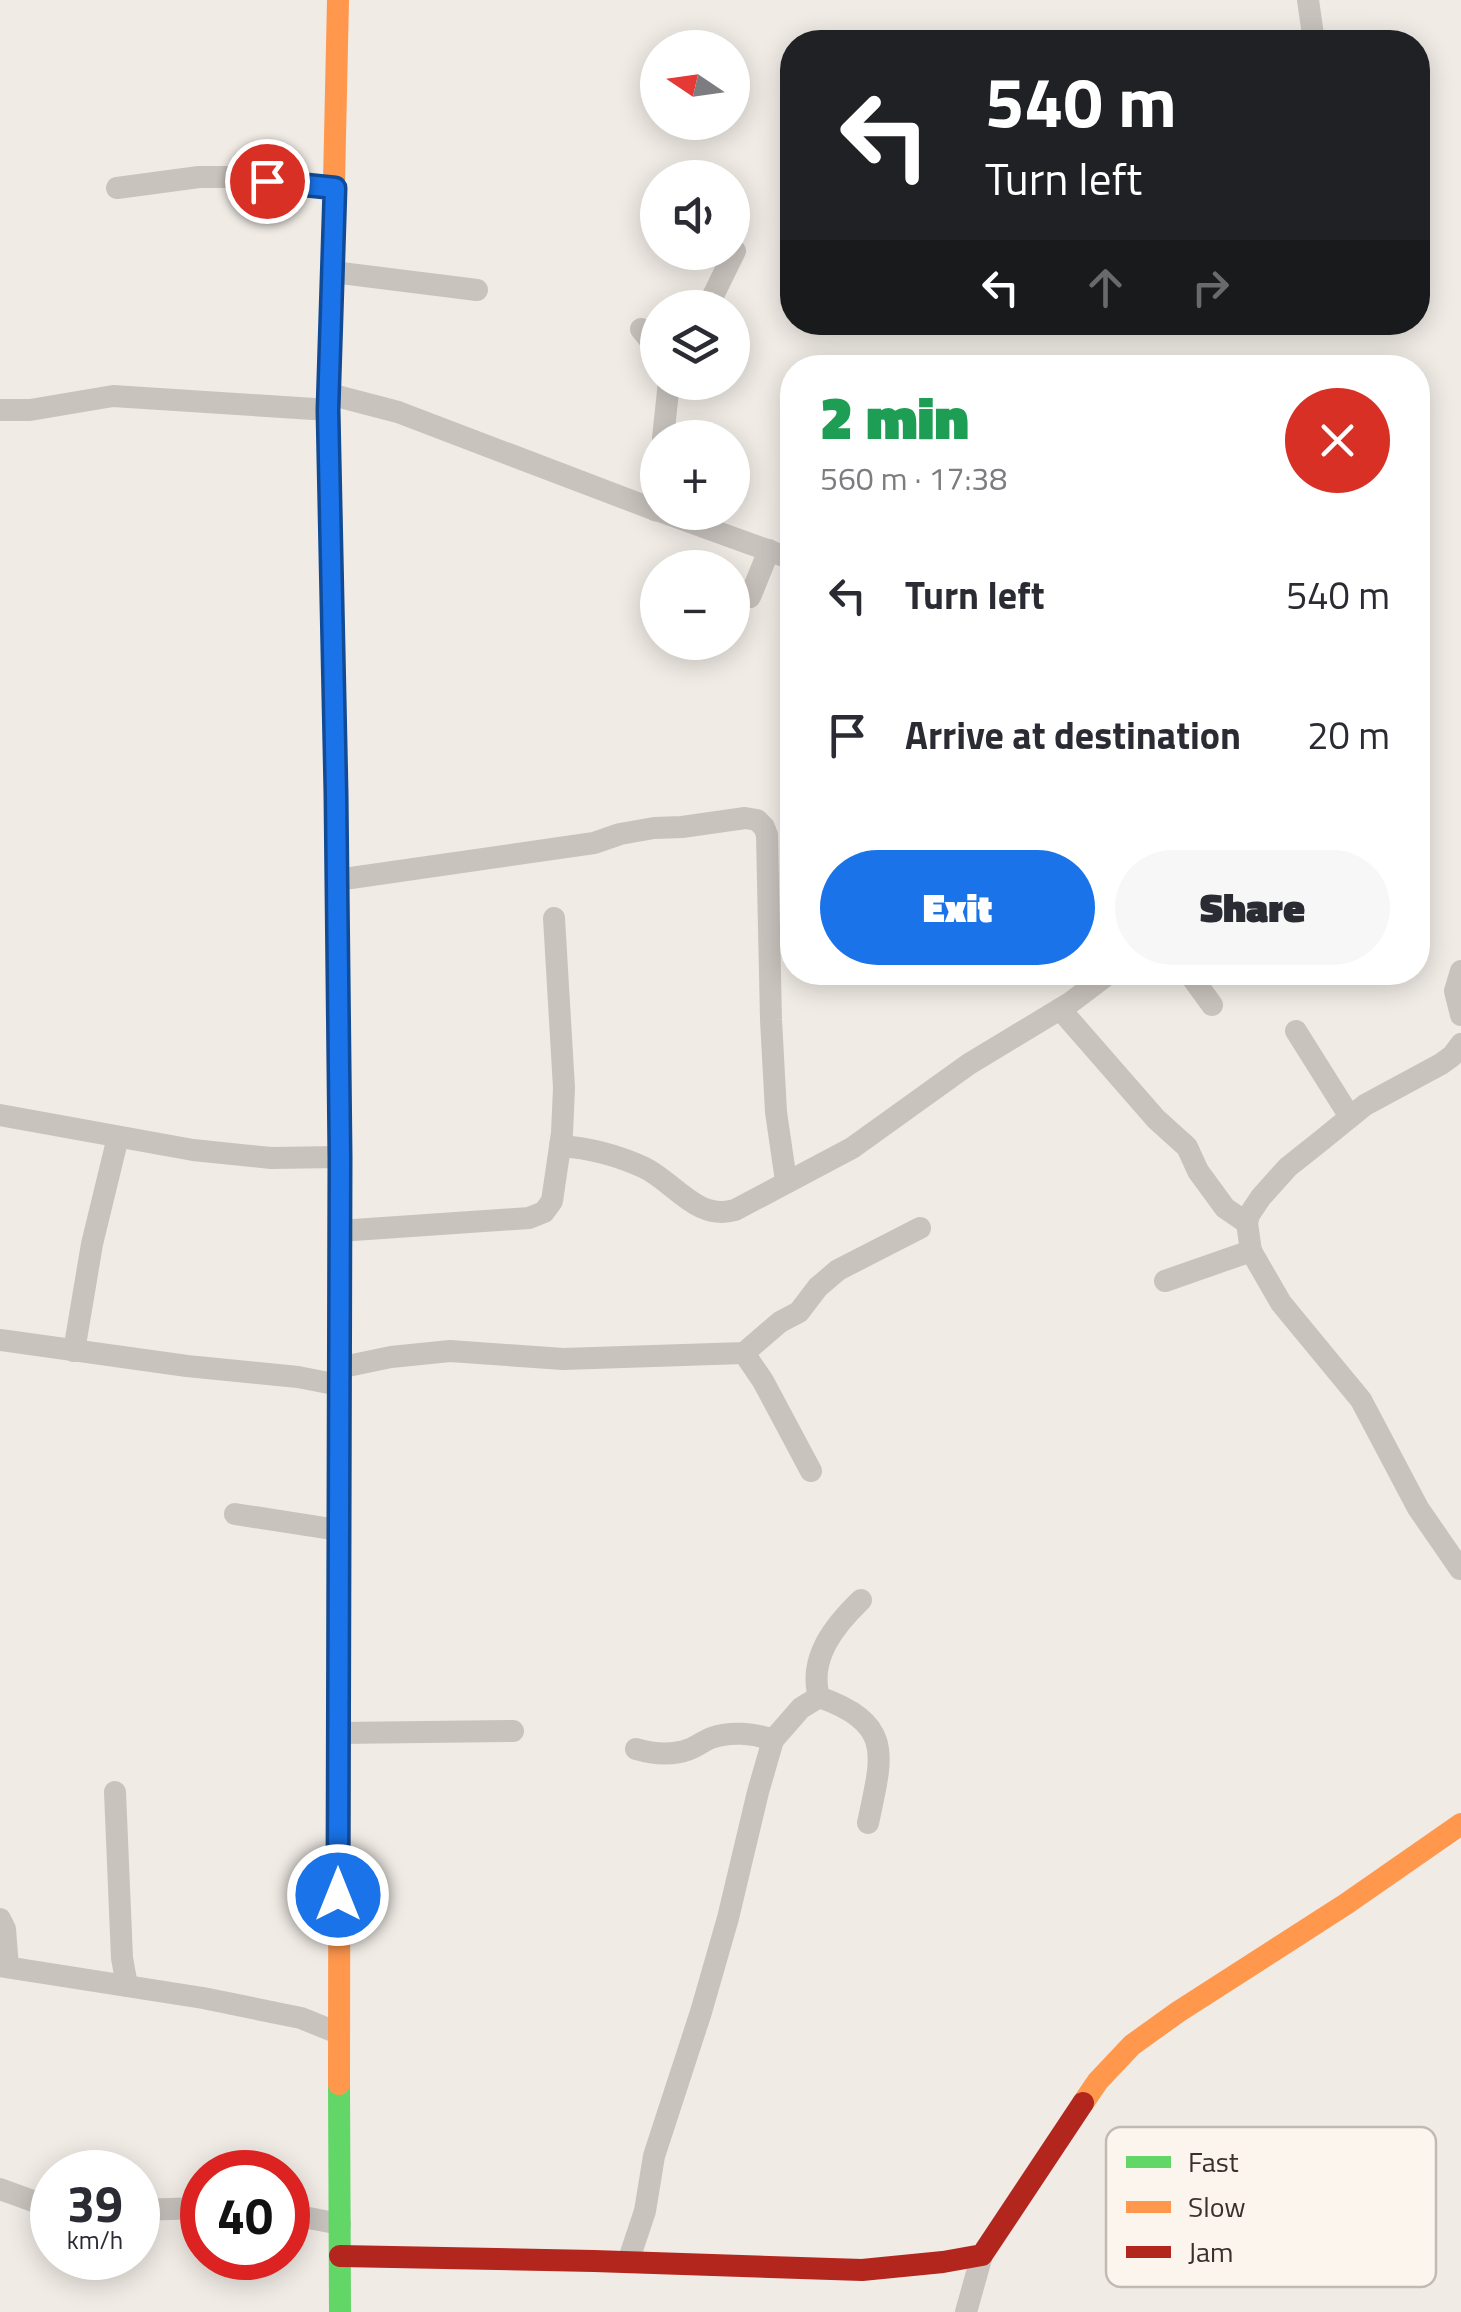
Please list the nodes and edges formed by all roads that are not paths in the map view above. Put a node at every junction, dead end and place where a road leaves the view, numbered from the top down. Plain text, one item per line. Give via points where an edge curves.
1 (338, 0) edge
2 (1308, 0) edge
3 (1312, 30) edge
4 (117, 188) dead end
5 (335, 188) junction
6 (333, 272) junction
7 (477, 290) dead end
8 (329, 402) junction
9 (0, 410) edge
10 (640, 504) edge
11 (712, 530) edge
12 (769, 550) junction
13 (780, 554) edge
14 (750, 597) dead end
15 (337, 880) junction
16 (554, 918) dead end
17 (1461, 970) edge
18 (1093, 985) edge
19 (1197, 985) edge
20 (1212, 1006) dead end
21 (1060, 1009) junction
22 (1461, 1015) edge
23 (1296, 1031) dead end
24 (1461, 1044) edge
25 (0, 1115) edge
26 (1350, 1117) junction
27 (118, 1137) junction
28 (560, 1146) junction
29 (340, 1157) junction
30 (786, 1181) junction
31 (1246, 1223) junction
32 (920, 1228) dead end
33 (339, 1232) junction
34 (1250, 1251) junction
35 (1165, 1282) dead end
36 (0, 1340) edge
37 (74, 1351) junction
38 (744, 1352) junction
39 (338, 1377) junction
40 (811, 1472) dead end
41 (235, 1514) dead end
42 (338, 1530) junction
43 (1461, 1569) edge
44 (861, 1600) dead end
45 (819, 1697) junction
46 (513, 1731) dead end
47 (338, 1733) junction
48 (773, 1740) junction
49 (636, 1748) dead end
50 (115, 1792) dead end
51 (868, 1823) dead end
52 (1461, 1824) edge
53 (0, 1919) edge
54 (4, 1966) edge
55 (127, 1986) junction
56 (338, 2000) junction
57 (302, 2018) junction
58 (338, 2033) junction
59 (0, 2189) edge
60 (30, 2200) edge
61 (310, 2218) edge
62 (340, 2224) junction
63 (982, 2255) junction
64 (340, 2256) junction
65 (628, 2262) junction
66 (340, 2312) edge
67 (966, 2312) edge

1 - 5 street
2 - 3 street
4 - 5 street via 232,177
5 - 6 street
6 - 7 street
6 - 8 street
8 - 9 street via 113,396
8 - 10 street via 398,412
8 - 15 street
11 - 12 street
12 - 13 street
12 - 14 street
15 - 29 street
15 - 30 street via 594,843 654,828 756,820 767,835 776,1112
16 - 28 street via 564,1088
17 - 22 street via 1455,991
18 - 21 street
19 - 20 street
21 - 30 street via 852,1148
21 - 31 street via 1187,1146 1225,1208
23 - 26 street
24 - 26 street via 1441,1064
25 - 27 street
26 - 31 street via 1288,1167
27 - 29 street via 270,1158
27 - 37 street
28 - 30 street via 610,1154 650,1170 689,1200 722,1214
28 - 33 street via 552,1201 529,1218
29 - 33 street
31 - 34 street
32 - 38 street via 838,1270 798,1312
33 - 39 street
34 - 35 street
34 - 43 street via 1280,1303 1361,1400 1418,1508
36 - 37 street
37 - 39 street
38 - 39 street via 563,1359 450,1351 392,1357
38 - 40 street
39 - 42 street
41 - 42 street
42 - 47 street
44 - 45 street via 827,1639
45 - 48 street
45 - 51 street via 866,1721 878,1743
46 - 47 street
47 - 56 street
48 - 49 street via 740,1734 671,1753
48 - 65 street
50 - 55 street
52 - 63 street via 1132,2045 1098,2081
53 - 54 street via 6,1929
54 - 55 street
55 - 57 street
56 - 57 street
56 - 58 street
57 - 58 street
58 - 62 street
59 - 60 street
61 - 62 street
62 - 64 street
63 - 65 street via 862,2270
63 - 67 street
64 - 65 street
64 - 66 street

